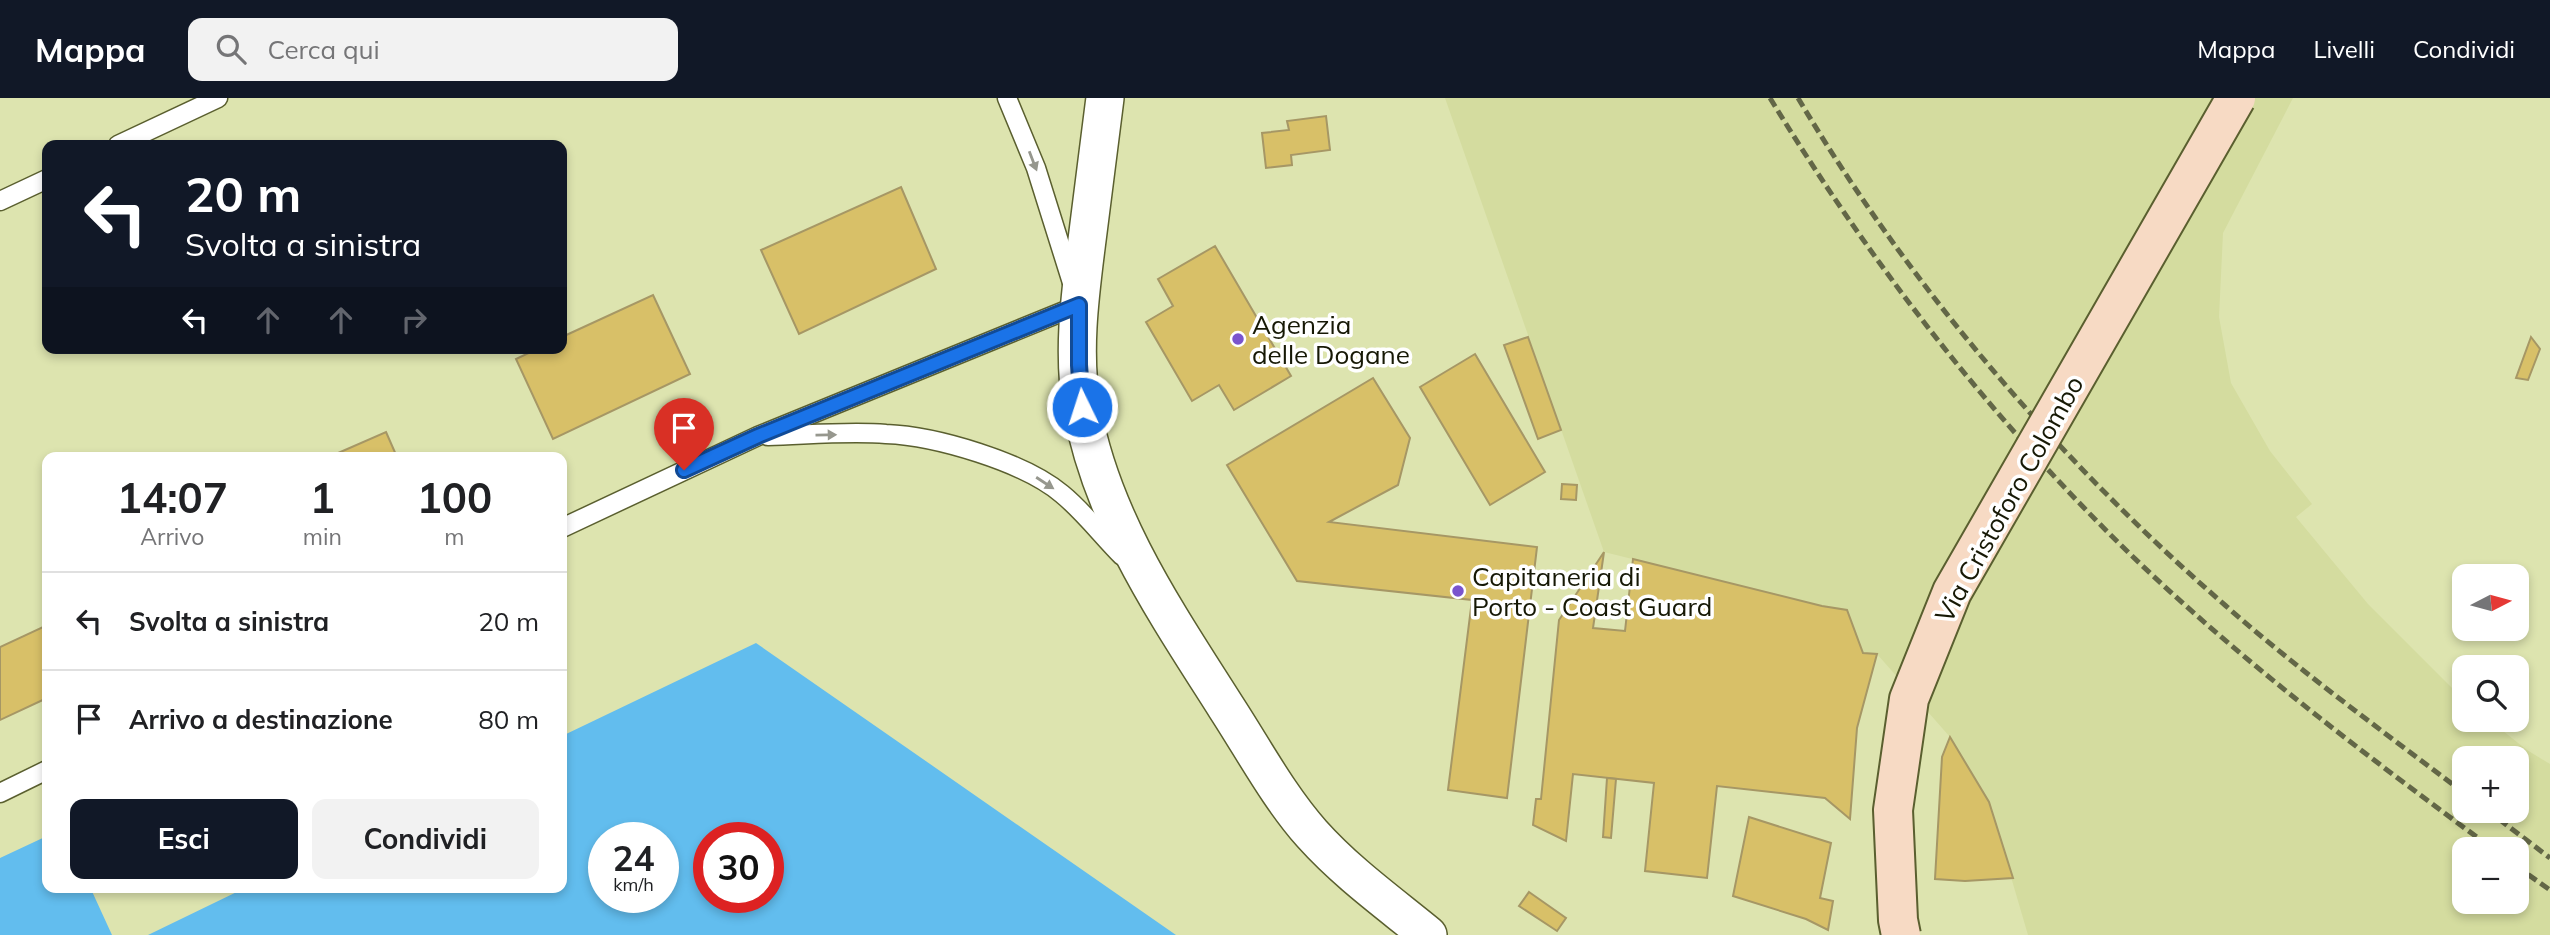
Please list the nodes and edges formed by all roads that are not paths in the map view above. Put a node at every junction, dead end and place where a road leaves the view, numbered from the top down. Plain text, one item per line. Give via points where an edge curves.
1 (218, 98) edge
2 (1007, 98) edge
3 (1105, 98) edge
4 (2236, 98) edge
5 (129, 140) edge
6 (42, 181) edge
7 (0, 201) edge
8 (1079, 305) junction
9 (758, 436) junction
10 (567, 526) edge
11 (1146, 580) junction
12 (42, 772) edge
13 (0, 793) edge
14 (1428, 935) edge
15 (1901, 935) edge

1 - 5 lane
2 -> 8 lane via 1036,167
3 - 8 street
4 - 15 main road, Via Cristoforo Colombo, bridge via 1952,592 1909,699 1893,810
6 - 7 lane
8 - 9 lane
8 - 11 street via 1082,407 1092,450 1111,505
9 - 10 lane
9 -> 11 lane via 887,433 1004,463 1061,494
11 - 14 street via 1283,797 1312,834 1347,870
12 - 13 lane

